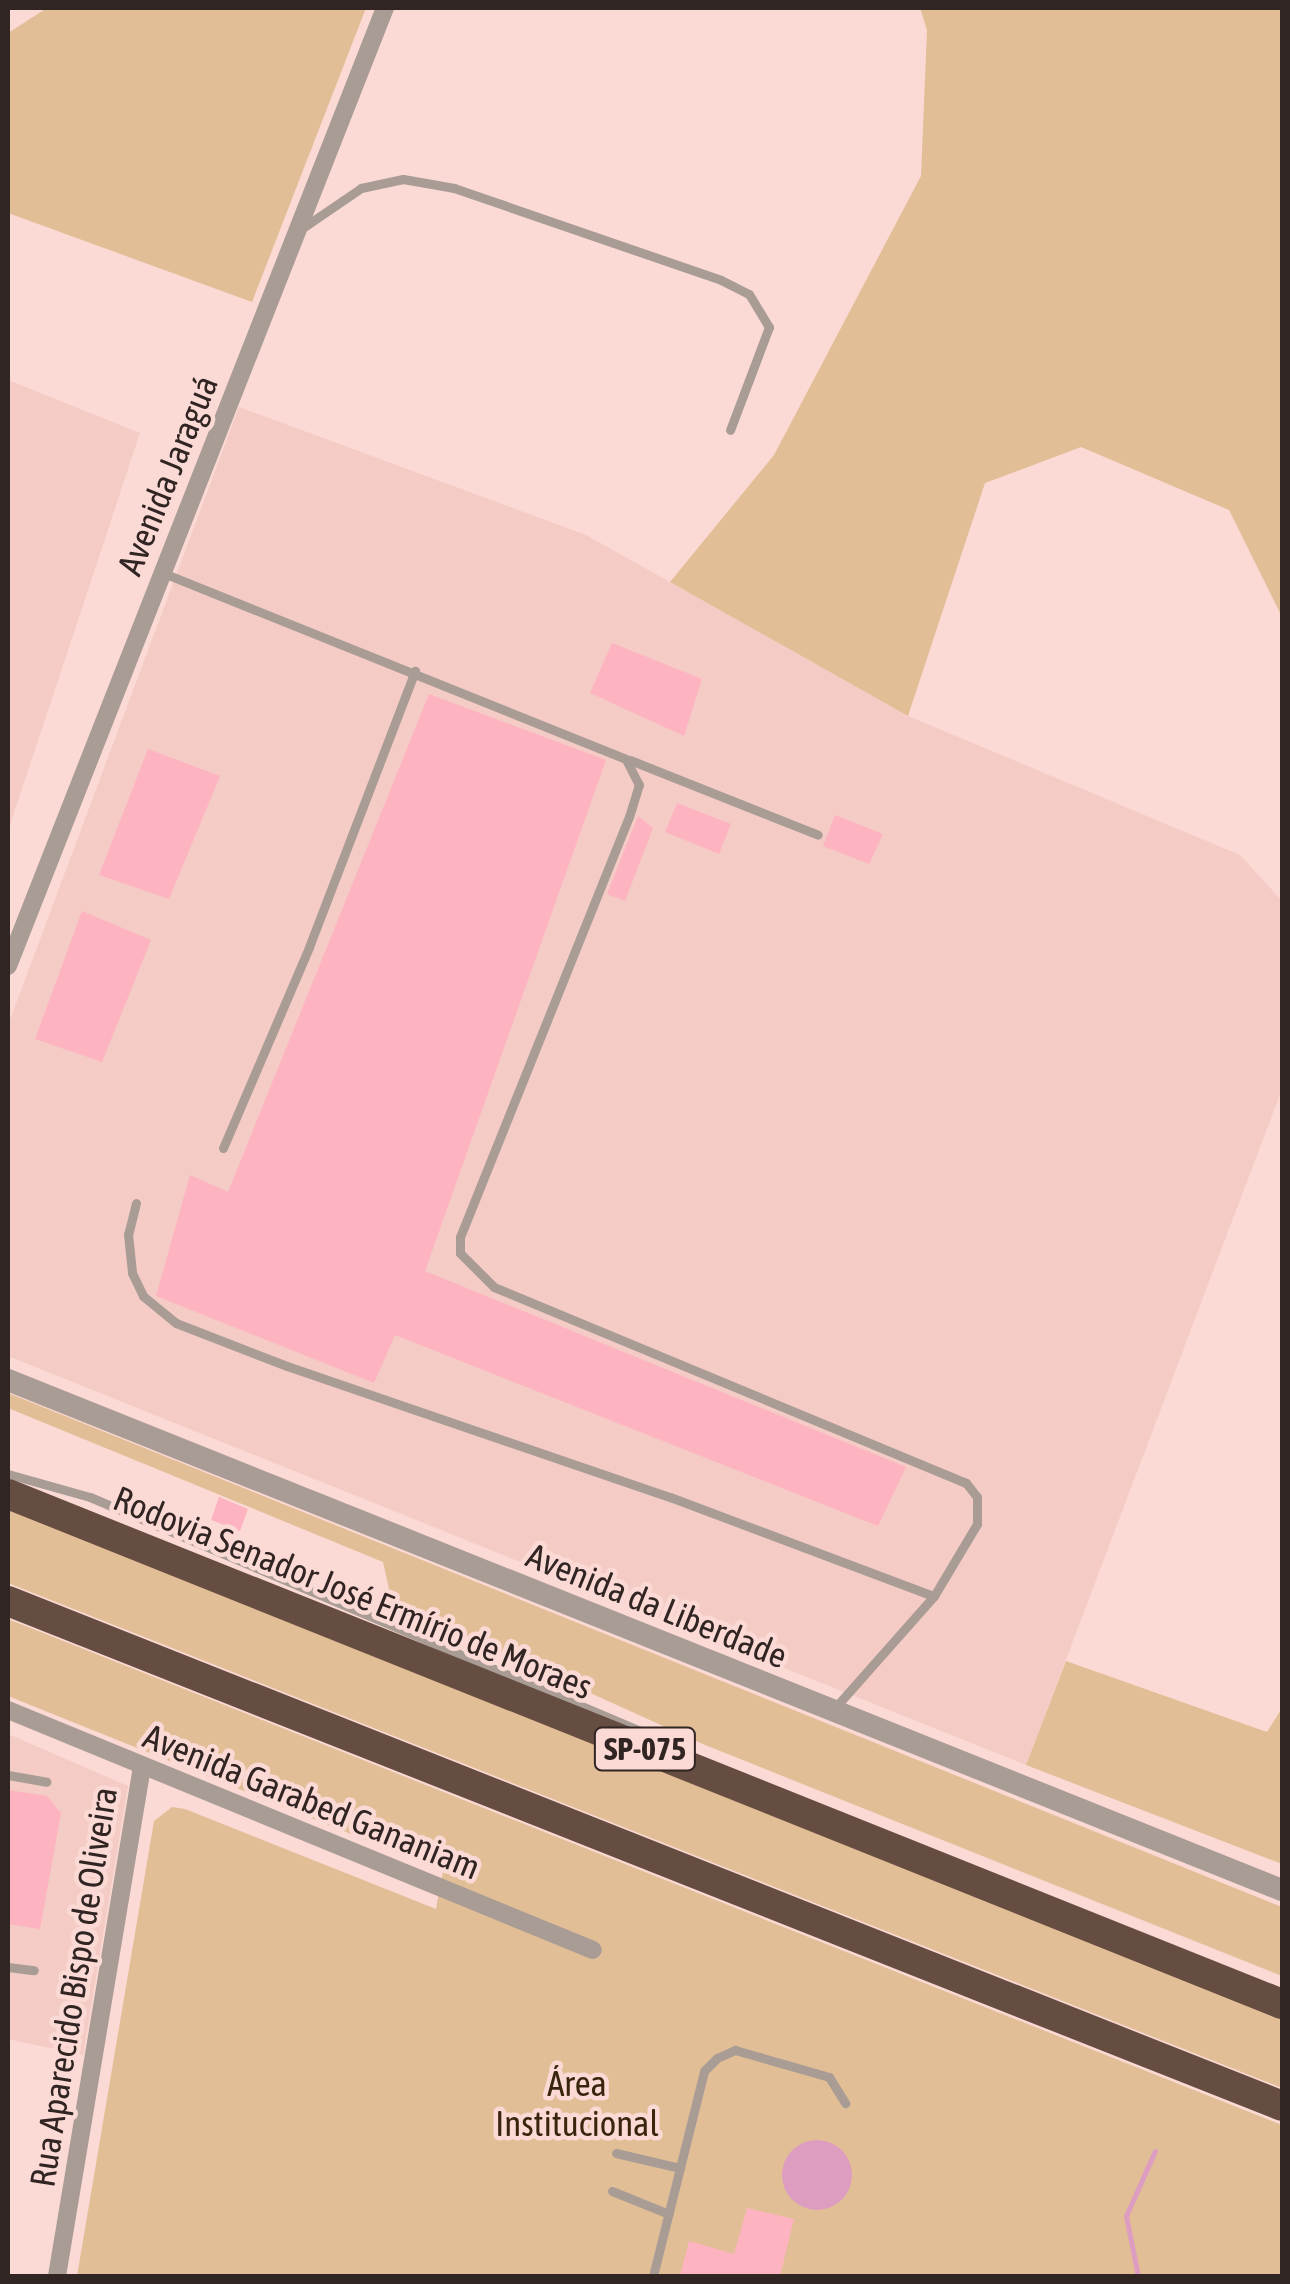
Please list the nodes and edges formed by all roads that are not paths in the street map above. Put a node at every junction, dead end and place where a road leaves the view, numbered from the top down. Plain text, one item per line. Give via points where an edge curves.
1 (385, 8) edge
2 (299, 230) junction
3 (730, 430) dead end
4 (163, 574) junction
5 (414, 670) junction
6 (626, 759) junction
7 (818, 835) dead end
8 (8, 966) edge
9 (223, 1148) dead end
10 (136, 1203) dead end
11 (8, 1380) edge
12 (8, 1474) edge
13 (8, 1494) edge
14 (934, 1596) junction
15 (8, 1601) edge
16 (8, 1710) edge
17 (830, 1712) junction
18 (142, 1767) junction
19 (8, 1774) edge
20 (46, 1782) dead end
21 (736, 1786) junction
22 (1282, 1890) edge
23 (592, 1950) dead end
24 (8, 1967) edge
25 (34, 1970) dead end
26 (1282, 2004) edge
27 (845, 2103) dead end
28 (1282, 2106) edge
29 (616, 2153) dead end
30 (680, 2168) junction
31 (612, 2192) dead end
32 (668, 2214) junction
33 (57, 2276) edge
34 (653, 2276) edge

1 - 2 street, Avenida Jaraguá
2 - 3 lane via 361,188 403,178 454,188 721,280 749,294 769,327
2 - 4 street, Avenida Jaraguá
4 - 5 lane
4 - 8 street, Avenida Jaraguá
5 - 6 lane
5 - 9 lane
6 - 7 lane
6 - 14 lane via 639,785 629,818 460,1238 460,1253 494,1288 966,1483 977,1497 977,1524
10 - 14 lane via 128,1234 132,1273 144,1296 176,1323
11 - 17 street, Avenida da Liberdade
12 - 21 lane via 90,1497 661,1739
13 - 21 highway, Rodovia Senador José Ermírio de Moraes / SP-075
14 - 17 lane
15 - 28 highway
16 - 18 street, Avenida Garabed Gananiam
17 - 22 street, Avenida da Liberdade
18 - 23 street, Avenida Garabed Gananiam
18 - 33 street, Rua Aparecido Bispo de Oliveira
19 - 20 lane
21 - 26 highway, Rodovia Senador José Ermírio de Moraes / SP-075
24 - 25 lane
27 - 30 lane via 829,2077 735,2050 704,2071
29 - 30 lane
30 - 32 lane
31 - 32 lane
32 - 34 lane

